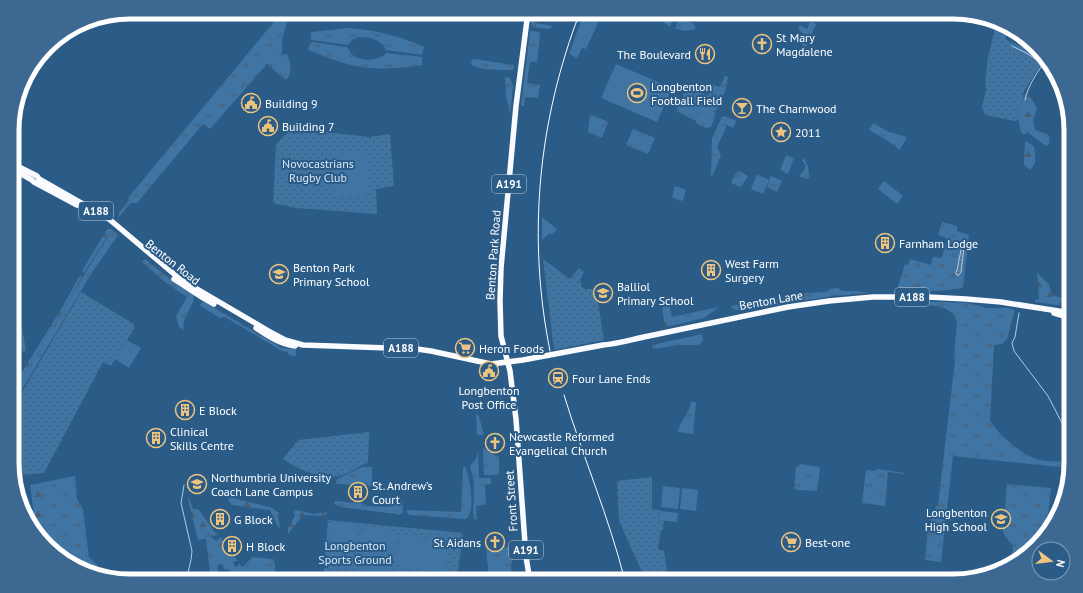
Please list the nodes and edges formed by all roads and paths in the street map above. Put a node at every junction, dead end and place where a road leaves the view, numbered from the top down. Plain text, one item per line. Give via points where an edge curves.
1 (527, 19) edge
2 (19, 168) edge
3 (19, 172) edge
4 (35, 179) junction
5 (1037, 308) junction
6 (1064, 312) edge
7 (1064, 316) edge
8 (510, 362) junction
9 (498, 364) joint
10 (529, 574) edge

1 - 8 main road, Benton Park Road / A191 via 501,268 501,336
2 - 4 main road, Benton Road / A188
3 - 4 main road, Benton Road / A188
4 - 9 main road, Benton Road / A188 via 109,219 172,273 195,289 285,340 303,345 417,349 476,362
5 - 6 main road, Benton Lane / A188
5 - 7 main road, Benton Lane / A188
5 - 8 main road, Benton Lane / A188 via 941,297 856,298 788,307 618,344
8 - 9 main road, Benton Lane
8 - 10 main road, Front Street / A191

